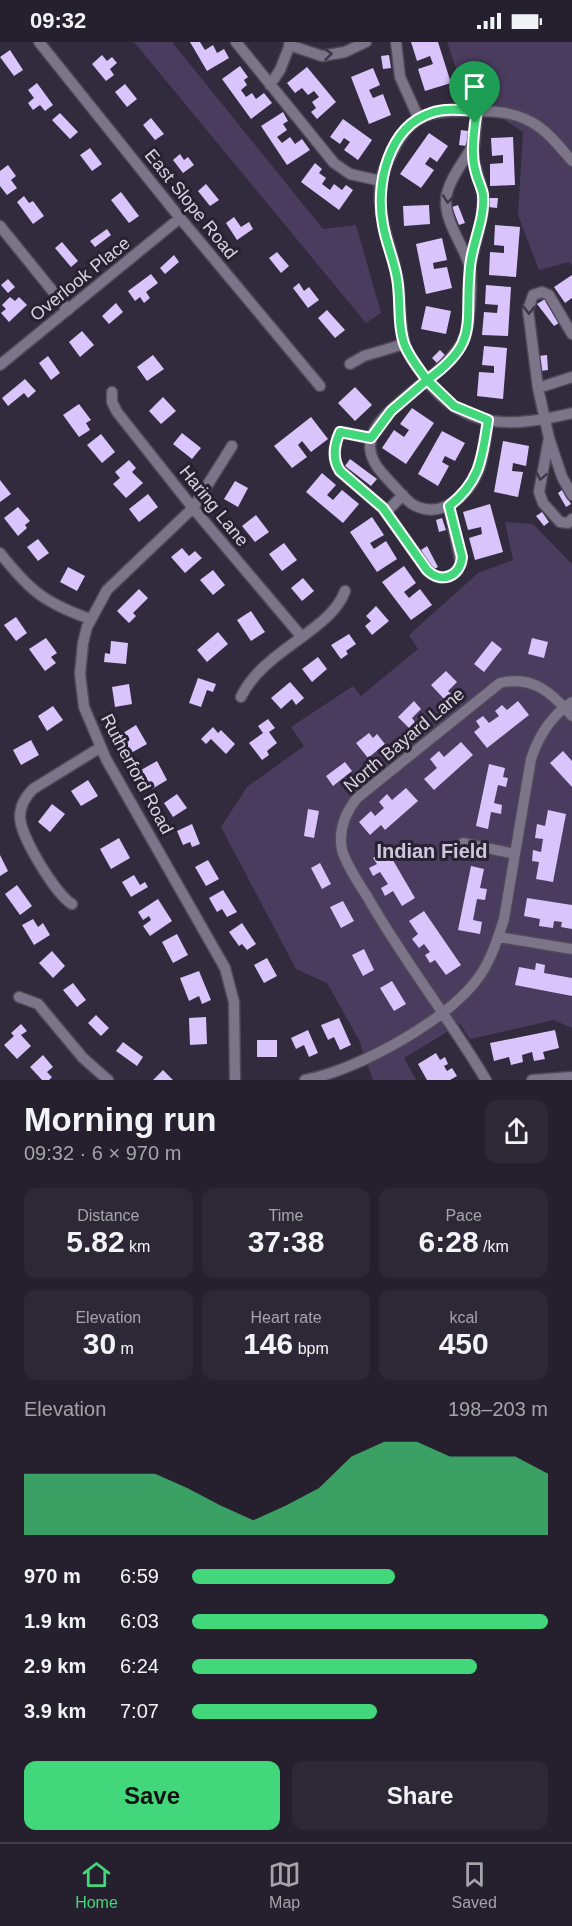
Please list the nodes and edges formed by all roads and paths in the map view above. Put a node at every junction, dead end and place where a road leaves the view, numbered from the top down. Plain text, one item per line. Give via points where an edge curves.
1 (39, 42) edge
2 (236, 42) edge
3 (366, 42) edge
4 (396, 42) edge
5 (290, 43) edge
6 (270, 85) junction
7 (477, 111) junction
8 (418, 119) junction
9 (472, 147) junction
10 (572, 160) edge
11 (381, 181) junction
12 (180, 218) junction
13 (0, 226) edge
14 (470, 266) junction
15 (68, 310) junction
16 (572, 334) edge
17 (404, 344) junction
18 (350, 364) dead end
19 (0, 365) edge
20 (572, 376) edge
21 (427, 380) junction
22 (320, 386) dead end
23 (538, 388) junction
24 (112, 392) dead end
25 (572, 413) edge
26 (546, 419) junction
27 (488, 420) junction
28 (371, 438) junction
29 (549, 438) junction
30 (231, 446) dead end
31 (403, 495) junction
32 (572, 495) edge
33 (449, 506) junction
34 (193, 508) junction
35 (386, 512) junction
36 (572, 519) edge
37 (0, 553) edge
38 (345, 591) dead end
39 (90, 619) junction
40 (301, 636) junction
41 (241, 697) dead end
42 (568, 705) edge
43 (572, 716) edge
44 (101, 747) junction
45 (463, 843) dead end
46 (515, 854) junction
47 (72, 904) dead end
48 (498, 937) junction
49 (572, 949) edge
50 (19, 997) dead end
51 (443, 1013) junction
52 (572, 1077) edge
53 (108, 1080) edge
54 (236, 1080) edge
55 (311, 1080) edge
56 (486, 1080) edge
57 (532, 1080) edge

1 - 12 street, East Slope Road
2 - 6 street
5 -> 3 street via 322,56 345,52
4 - 8 street via 400,77
5 - 6 street
6 - 11 street via 334,164 350,174
7 - 8 street via 441,110
7 - 9 street
7 - 10 street via 525,118 547,133
8 - 11 street via 399,138
9 - 14 street via 483,193 483,212
9 -> 14 street via 446,202
11 - 17 street via 383,225 397,275
12 - 15 street, Overlook Place
12 - 22 street, East Slope Road
13 - 15 street
14 - 21 street via 469,324 465,338 450,361
15 - 19 street, Overlook Place
16 -> 23 street via 547,293 532,295 528,310
17 - 18 street
17 - 21 street
20 - 23 street
21 - 27 street via 454,406
21 - 28 street via 391,411
23 - 26 street
24 - 34 street, Haring Lane via 117,412
25 - 26 street
26 - 27 street via 510,424
26 - 29 street
27 - 33 street via 480,467 460,497
28 - 31 street via 371,456 377,468
28 - 35 street via 340,432 335,459 340,471
29 - 32 street
29 -> 36 street via 540,498 560,522
30 - 34 street, Rutherford Road
31 - 33 street via 412,504 426,509
31 - 35 street
33 - 35 street via 462,557 454,574 443,578 427,570
34 - 39 street, Rutherford Road via 116,579
34 - 40 street, Haring Lane
37 - 39 street via 38,595 63,610
38 - 40 street via 338,606
39 - 44 street, Rutherford Road via 80,659 81,690
40 - 41 street via 262,667
42 - 43 street, North Bayard Lane
42 - 46 street via 548,723 535,746
42 - 51 street, North Bayard Lane via 531,682 501,683 357,798 345,817 341,838 345,859 392,939
44 - 47 street via 33,789 20,810 25,836 60,895
44 - 54 street, Rutherford Road via 225,968 234,1002
45 - 46 street
46 - 48 street
48 - 49 street
48 - 51 street via 480,975
50 - 53 street via 38,1004 83,1058
51 - 55 street via 350,1067
51 - 56 street, North Bayard Lane
52 - 57 street

